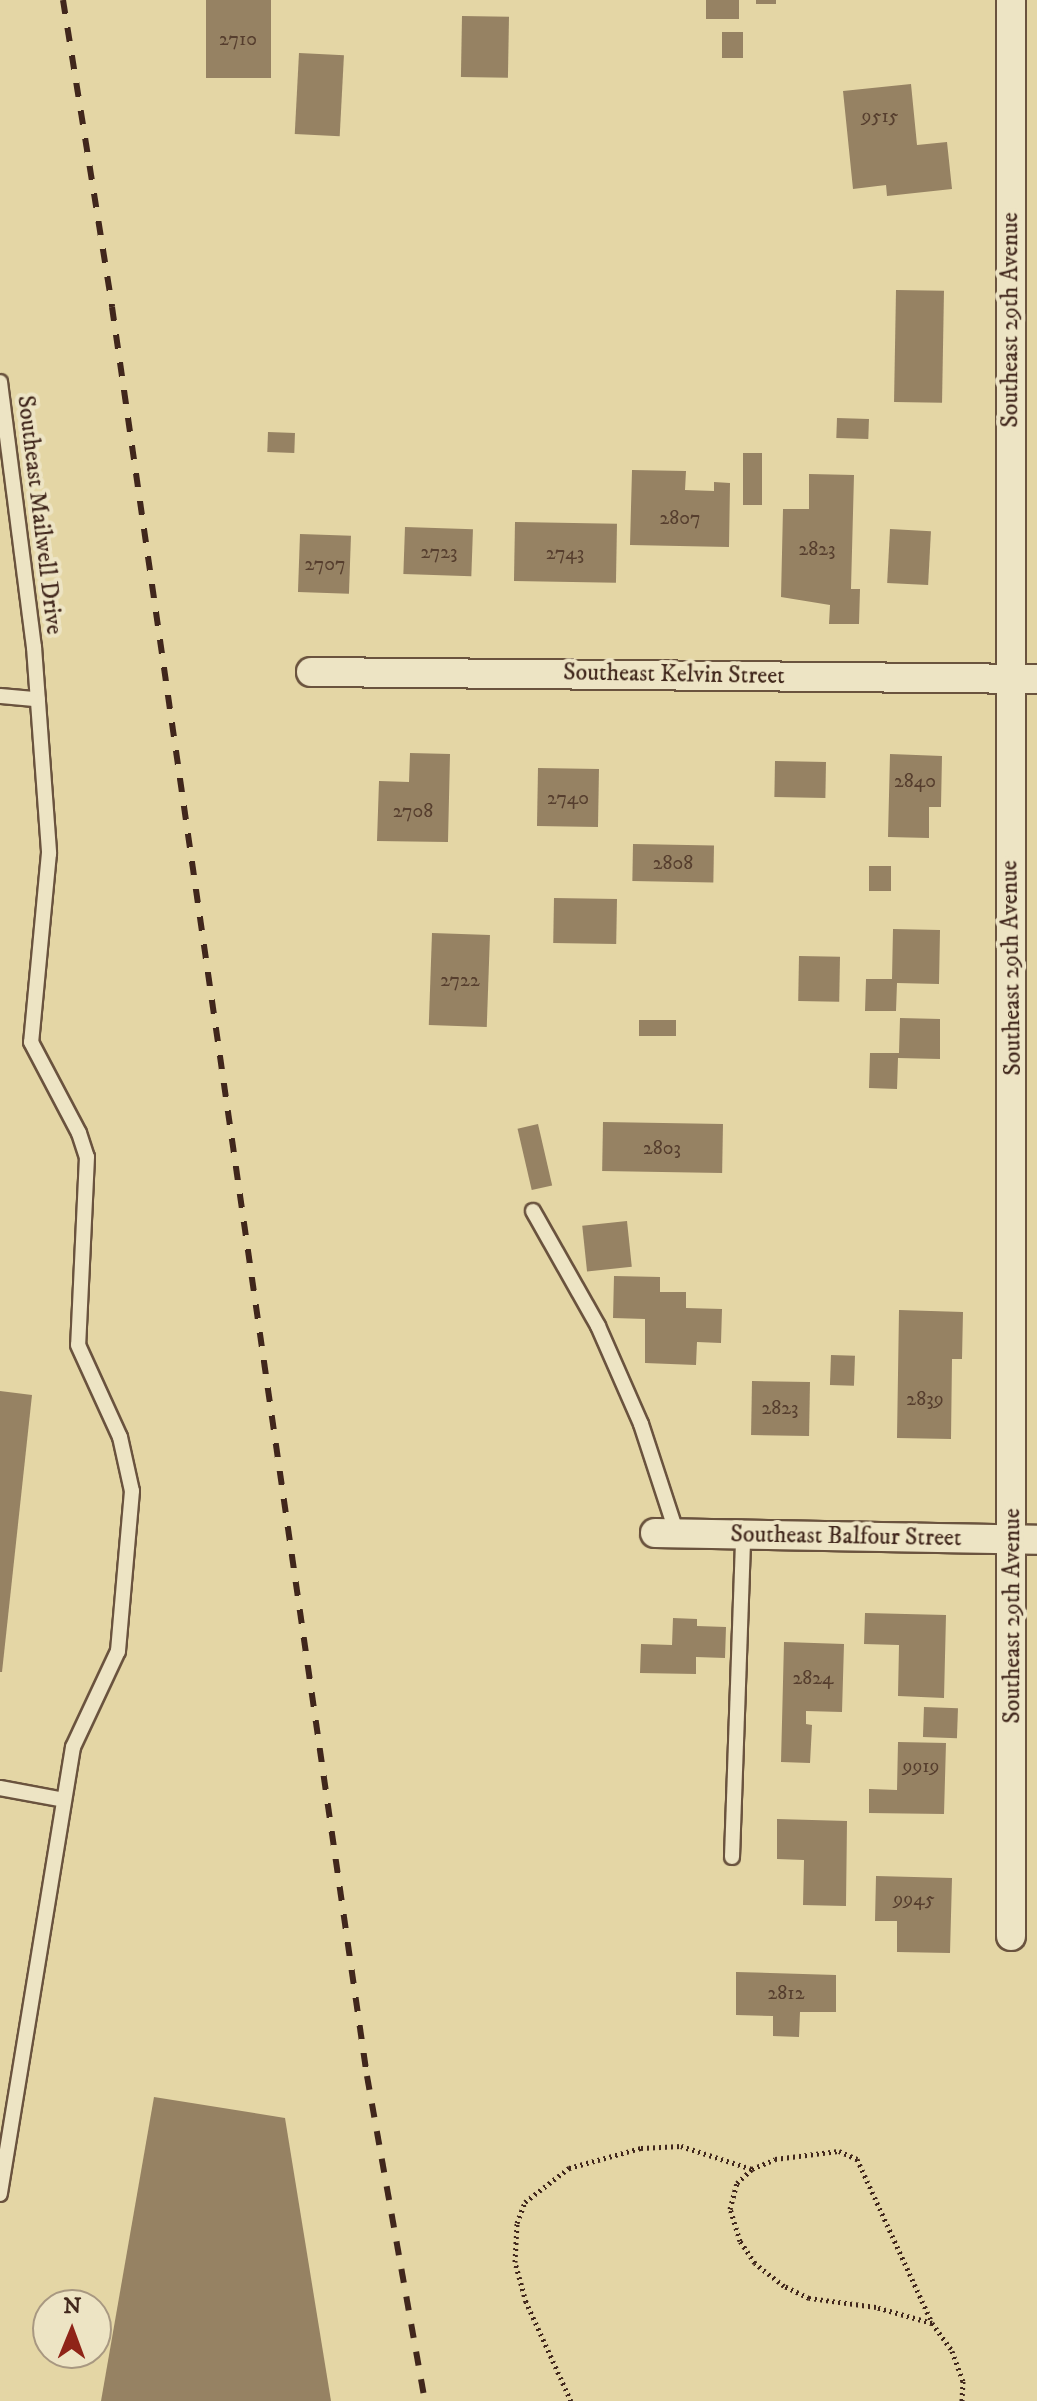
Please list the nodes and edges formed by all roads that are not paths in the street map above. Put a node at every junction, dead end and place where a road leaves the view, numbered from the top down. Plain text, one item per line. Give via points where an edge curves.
1 (1011, 0) edge
2 (0, 382) edge
3 (311, 672) dead end
4 (1023, 679) edge
5 (0, 696) edge
6 (38, 699) junction
7 (533, 1211) dead end
8 (666, 1533) joint
9 (743, 1535) junction
10 (1026, 1540) edge
11 (0, 1788) edge
12 (64, 1800) junction
13 (732, 1857) dead end
14 (1011, 1936) dead end
15 (0, 2194) edge

1 - 4 street, Southeast 29th Avenue
2 - 6 lane, Southeast Mailwell Drive
3 - 4 street, Southeast Kelvin Street
4 - 10 street, Southeast 29th Avenue
5 - 6 lane
6 - 12 lane, Southeast Mailwell Drive via 49,853 31,1042 87,1157 78,1345 120,1437 132,1491 118,1651 80,1727
7 - 8 lane via 563,1258 614,1361
8 - 9 street, Southeast Balfour Street
9 - 10 street, Southeast Balfour Street
9 - 13 lane
10 - 14 street, Southeast 29th Avenue
11 - 12 lane
12 - 15 lane, Southeast Mailwell Drive

